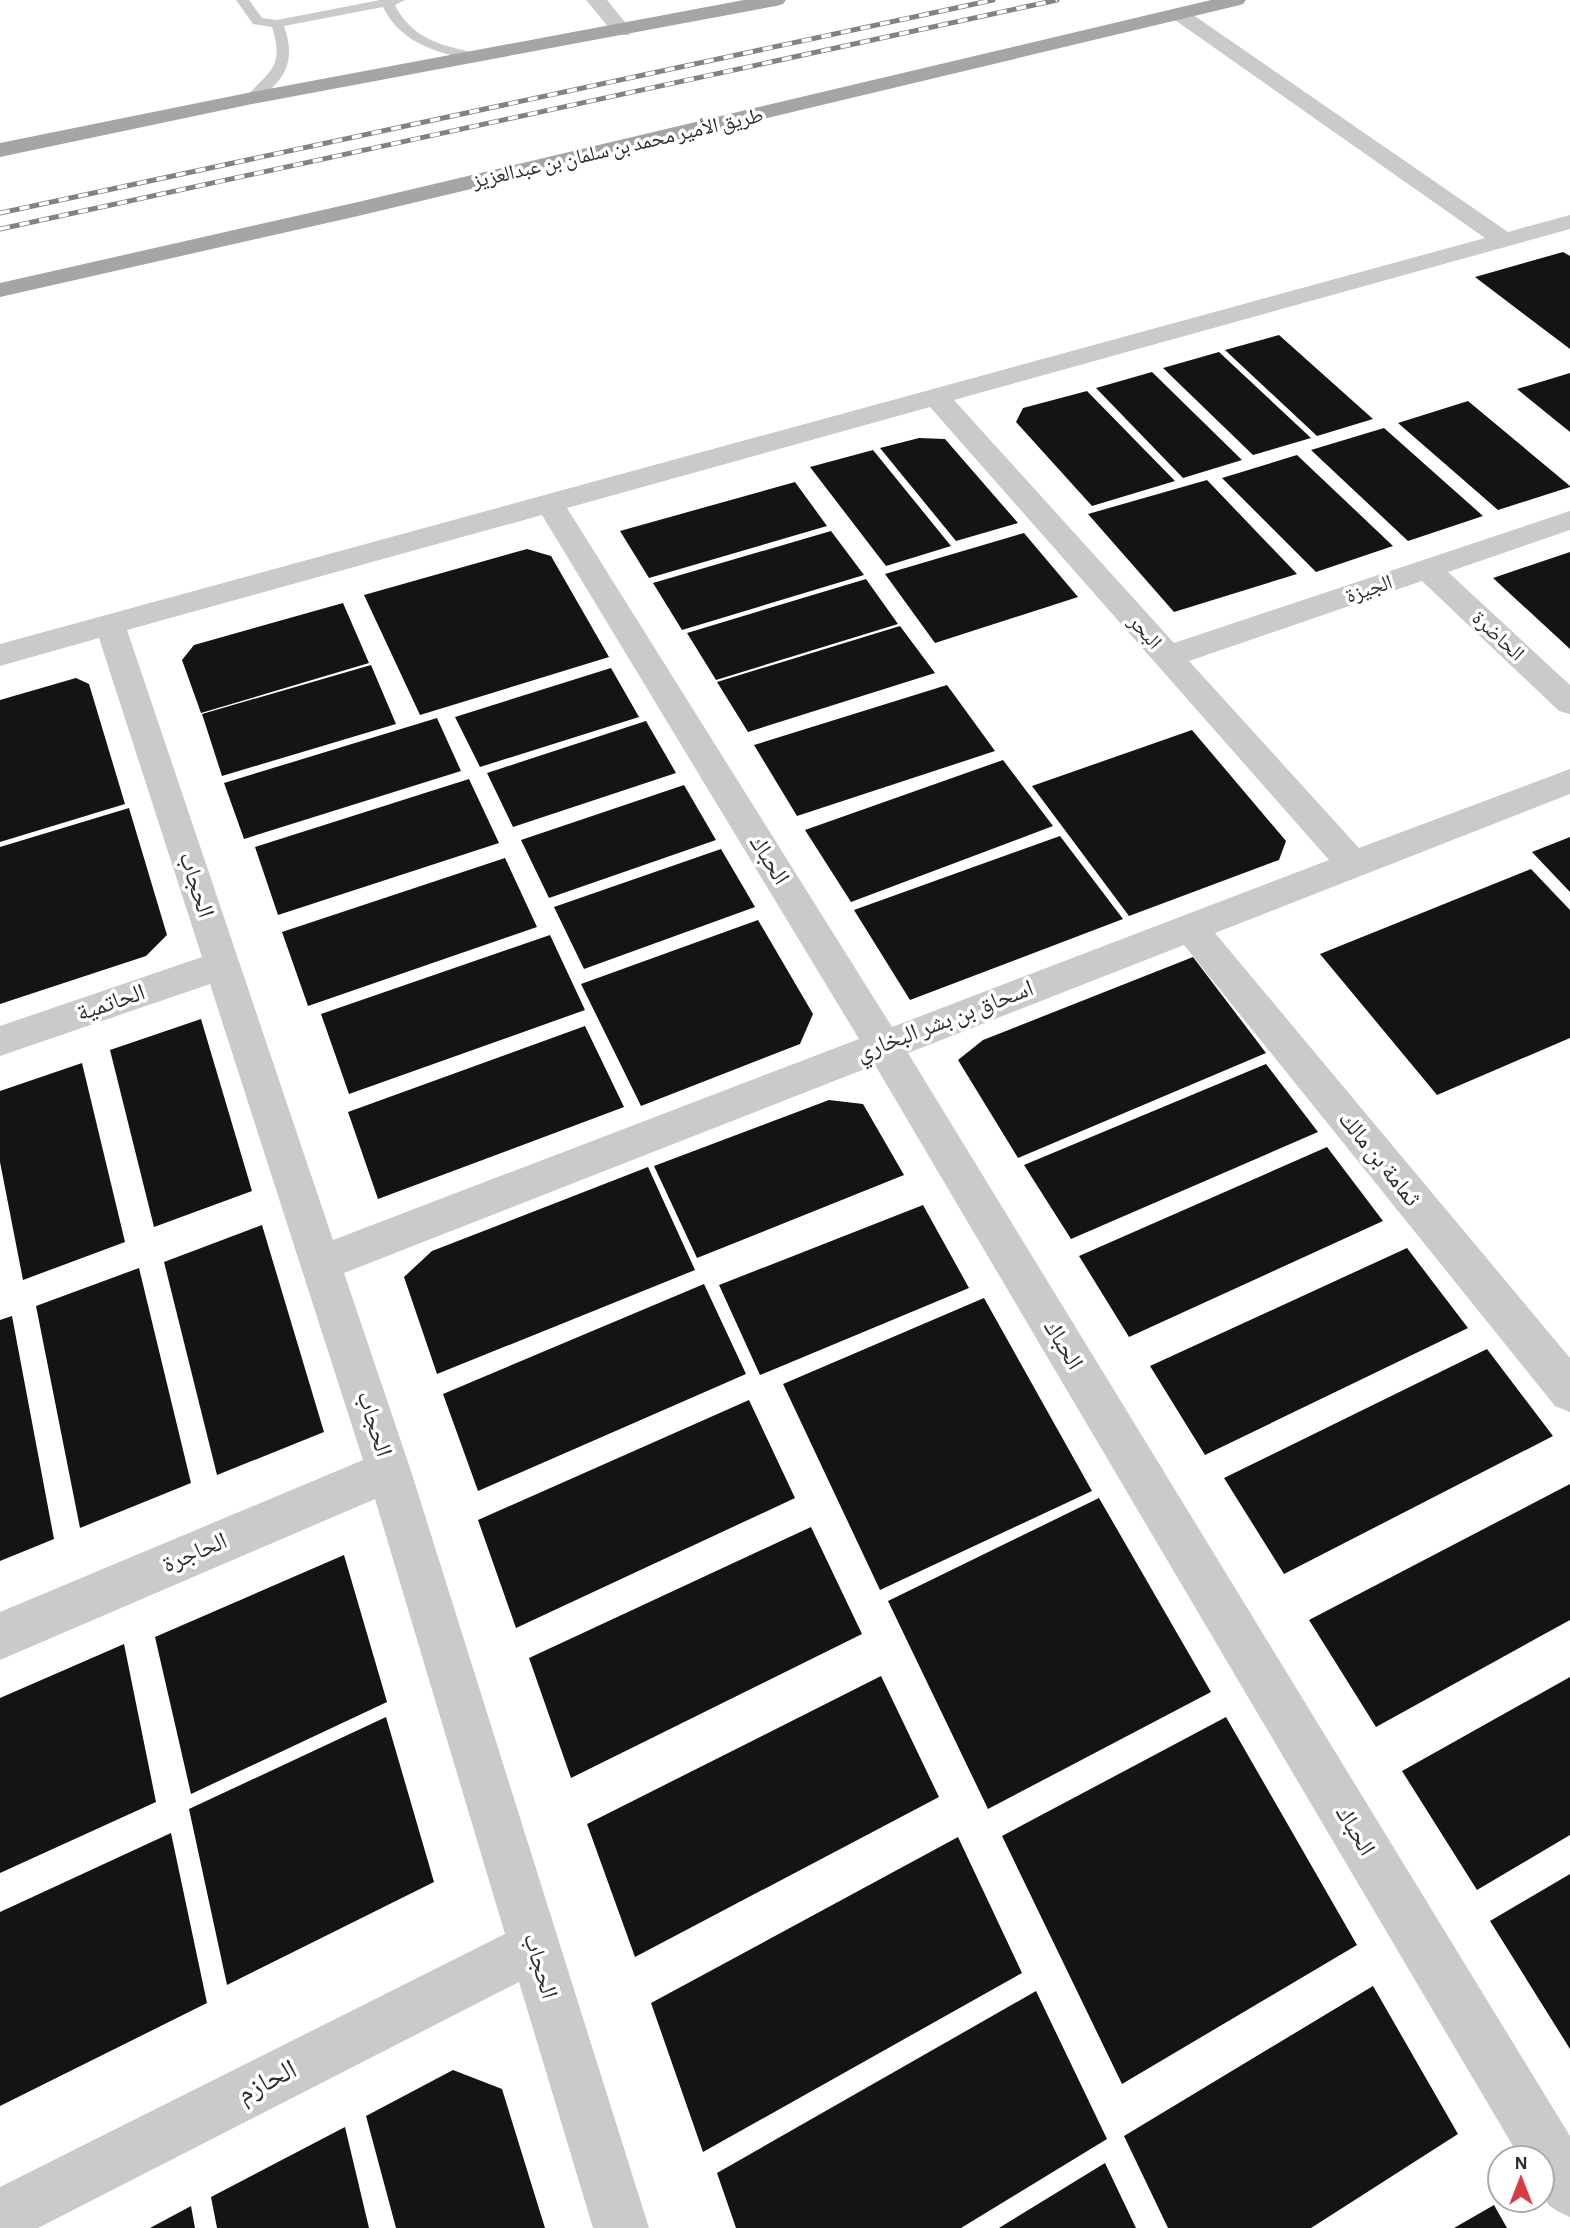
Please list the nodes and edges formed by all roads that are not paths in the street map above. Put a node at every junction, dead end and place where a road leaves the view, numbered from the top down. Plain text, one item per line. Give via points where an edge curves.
1 (242, 0) edge
2 (596, 0) edge
3 (776, 0) edge
4 (1236, 0) edge
5 (391, 1) edge
6 (1179, 14) junction
7 (277, 24) junction
8 (622, 31) junction
9 (474, 57) junction
10 (253, 98) junction
11 (0, 150) edge
12 (1570, 222) edge
13 (1504, 240) junction
14 (0, 290) edge
15 (937, 398) junction
16 (550, 504) junction
17 (1570, 520) edge
18 (1427, 569) junction
19 (110, 625) junction
20 (0, 655) edge
21 (1167, 657) junction
22 (1570, 703) edge
23 (1570, 781) edge
24 (1354, 865) junction
25 (1189, 926) junction
26 (222, 965) junction
27 (0, 1041) edge
28 (883, 1045) junction
29 (321, 1263) junction
30 (1570, 1391) edge
31 (389, 1471) junction
32 (0, 1636) edge
33 (534, 1947) junction
34 (1570, 2189) edge
35 (0, 2217) edge
36 (621, 2228) edge

1 - 7 lane via 258,21
2 - 8 street
3 - 8 main road
4 - 6 main road, طريق الأمير محمد بن سلمان بن عبدالعزيز
5 - 7 lane
5 - 9 lane via 392,15 411,36
6 - 13 street
6 - 14 main road, طريق الأمير محمد بن سلمان بن عبدالعزيز
7 - 10 lane via 286,46 285,57 279,71
8 - 9 main road
9 - 10 main road
10 - 11 main road
12 - 13 street
13 - 15 street
15 - 16 street
15 - 21 street, البحر
16 - 19 street
16 - 28 street, الحباك
17 - 18 street, الجيزة
18 - 21 street, الجيزة
18 - 22 street, الحاضرة
19 - 20 street
19 - 26 street, الحجاب
21 - 24 street, البحر
23 - 24 street, اسحاق بن بشر البخاري
24 - 25 street, اسحاق بن بشر البخاري
25 - 28 street, اسحاق بن بشر البخاري
25 - 30 street, ثمامة بن مالك
26 - 27 street, الحاتمية
26 - 29 street, الحجاب
28 - 29 street, اسحاق بن بشر البخاري
28 - 34 street, الحباك
29 - 31 street, الحجاب
31 - 32 street, الحاجرة
31 - 33 street, الحجاب
33 - 35 street, الحازم
33 - 36 street, الحجاب

